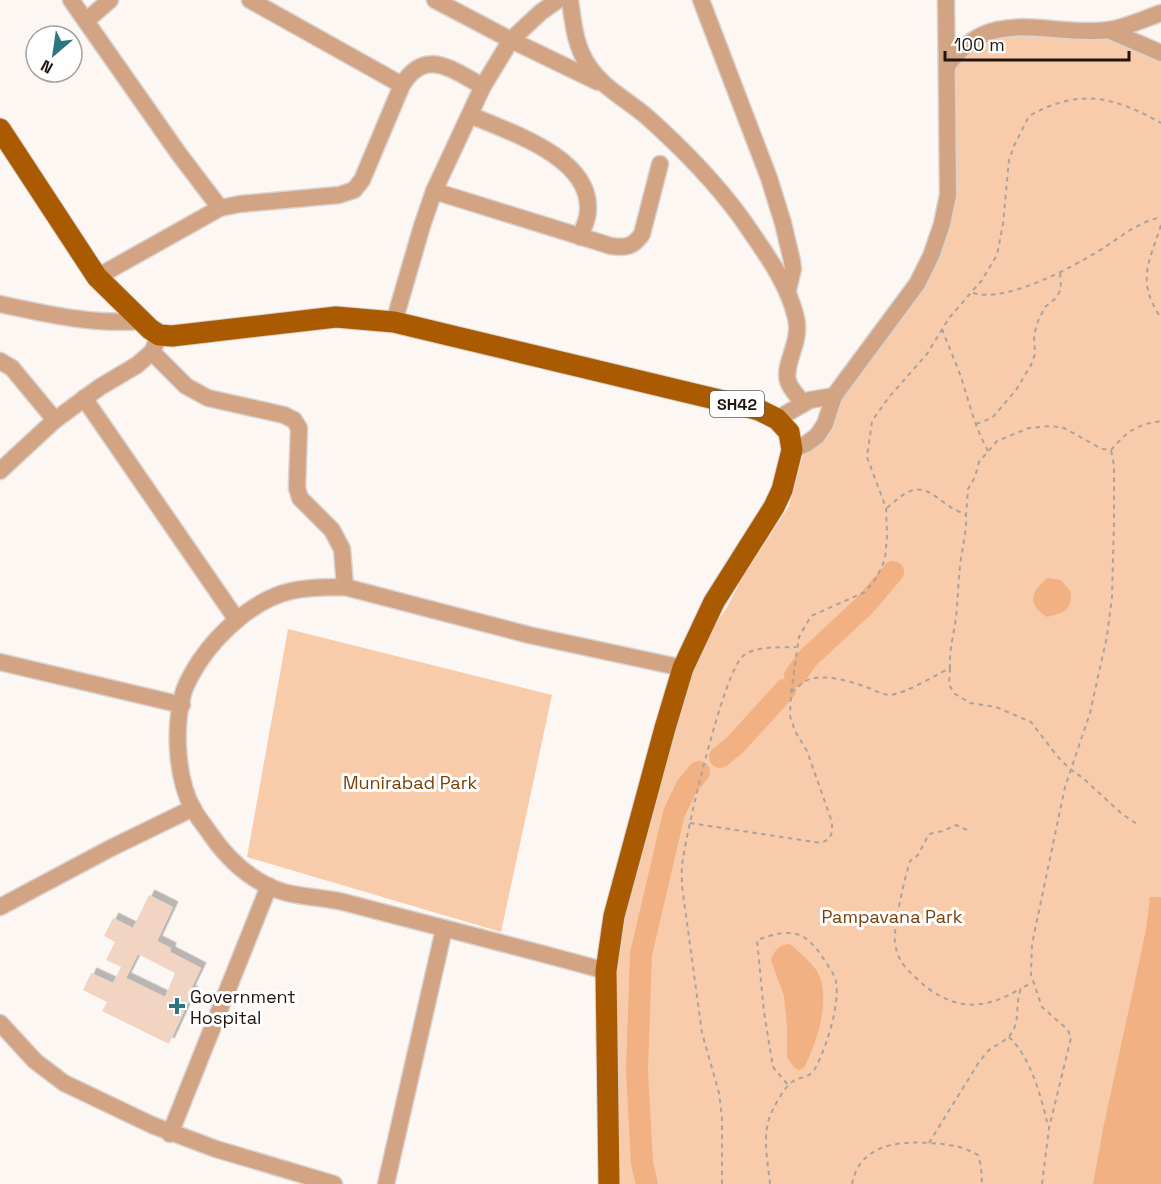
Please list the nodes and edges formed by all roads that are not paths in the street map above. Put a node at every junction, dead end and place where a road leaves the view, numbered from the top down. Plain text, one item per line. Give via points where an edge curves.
1 (71, 0) edge
2 (110, 0) edge
3 (250, 0) edge
4 (435, 0) edge
5 (558, 0) edge
6 (570, 0) edge
7 (701, 0) edge
8 (946, 0) edge
9 (1161, 13) edge
10 (86, 21) junction
11 (1108, 30) junction
12 (511, 40) junction
13 (1161, 53) edge
14 (947, 66) junction
15 (601, 83) junction
16 (402, 84) junction
17 (483, 86) junction
18 (470, 115) junction
19 (0, 129) edge
20 (660, 164) dead end
21 (435, 191) junction
22 (220, 208) junction
23 (580, 237) junction
24 (97, 277) junction
25 (788, 290) junction
26 (0, 304) edge
27 (141, 321) junction
28 (394, 322) junction
29 (156, 343) junction
30 (0, 361) edge
31 (834, 396) junction
32 (84, 398) junction
33 (803, 403) junction
34 (777, 419) junction
35 (56, 420) junction
36 (792, 450) junction
37 (0, 471) edge
38 (345, 587) junction
39 (237, 620) junction
40 (0, 662) edge
41 (683, 668) junction
42 (182, 705) junction
43 (193, 808) junction
44 (269, 886) junction
45 (0, 906) edge
46 (444, 929) junction
47 (606, 971) junction
48 (0, 1023) edge
49 (170, 1134) junction
50 (334, 1184) edge
51 (386, 1184) edge
52 (609, 1184) edge

1 - 10 street
2 - 10 street
3 - 16 street
4 - 12 street
5 - 12 street
6 - 15 street via 578,43
7 - 25 street via 783,224 793,269
8 - 14 street
9 - 11 street
10 - 22 street
11 - 13 street
11 - 14 street via 1006,28 975,37
12 - 15 street
12 - 17 street
14 - 31 street via 948,195 942,224 917,284
15 - 25 street via 644,114 692,157 742,219
16 - 17 street via 418,66 434,63
16 - 22 street via 362,180 354,190
17 - 18 street
18 - 21 street
18 - 23 street via 541,146 579,178 589,208
19 - 24 main road
20 - 23 street via 642,234 635,243 625,248
21 - 23 street
21 - 28 street
22 - 24 street
24 - 27 main road
25 - 33 street via 798,330 788,382
26 - 27 street via 104,323
27 - 29 main road
28 - 29 main road, SH42 via 336,317 172,336
28 - 34 main road, SH42 via 740,405
29 - 32 street via 136,365
29 - 38 street via 186,386 208,398 294,420 299,428 300,498 332,530 342,549
30 - 35 street via 12,368
31 - 33 street
31 - 36 street via 817,436
32 - 35 street
32 - 39 street
33 - 34 street
34 - 36 main road, SH42 via 789,432
35 - 37 street
36 - 41 main road via 774,507 714,602
38 - 39 street via 291,591 275,596
38 - 41 street via 529,635
39 - 42 street via 202,657 190,676
40 - 42 street
41 - 47 main road via 614,916
42 - 43 street via 177,757
43 - 44 street via 234,862
43 - 45 street
44 - 46 street
44 - 49 street
46 - 47 street
46 - 51 street
47 - 52 main road
48 - 49 street via 35,1061 64,1083
49 - 50 street

